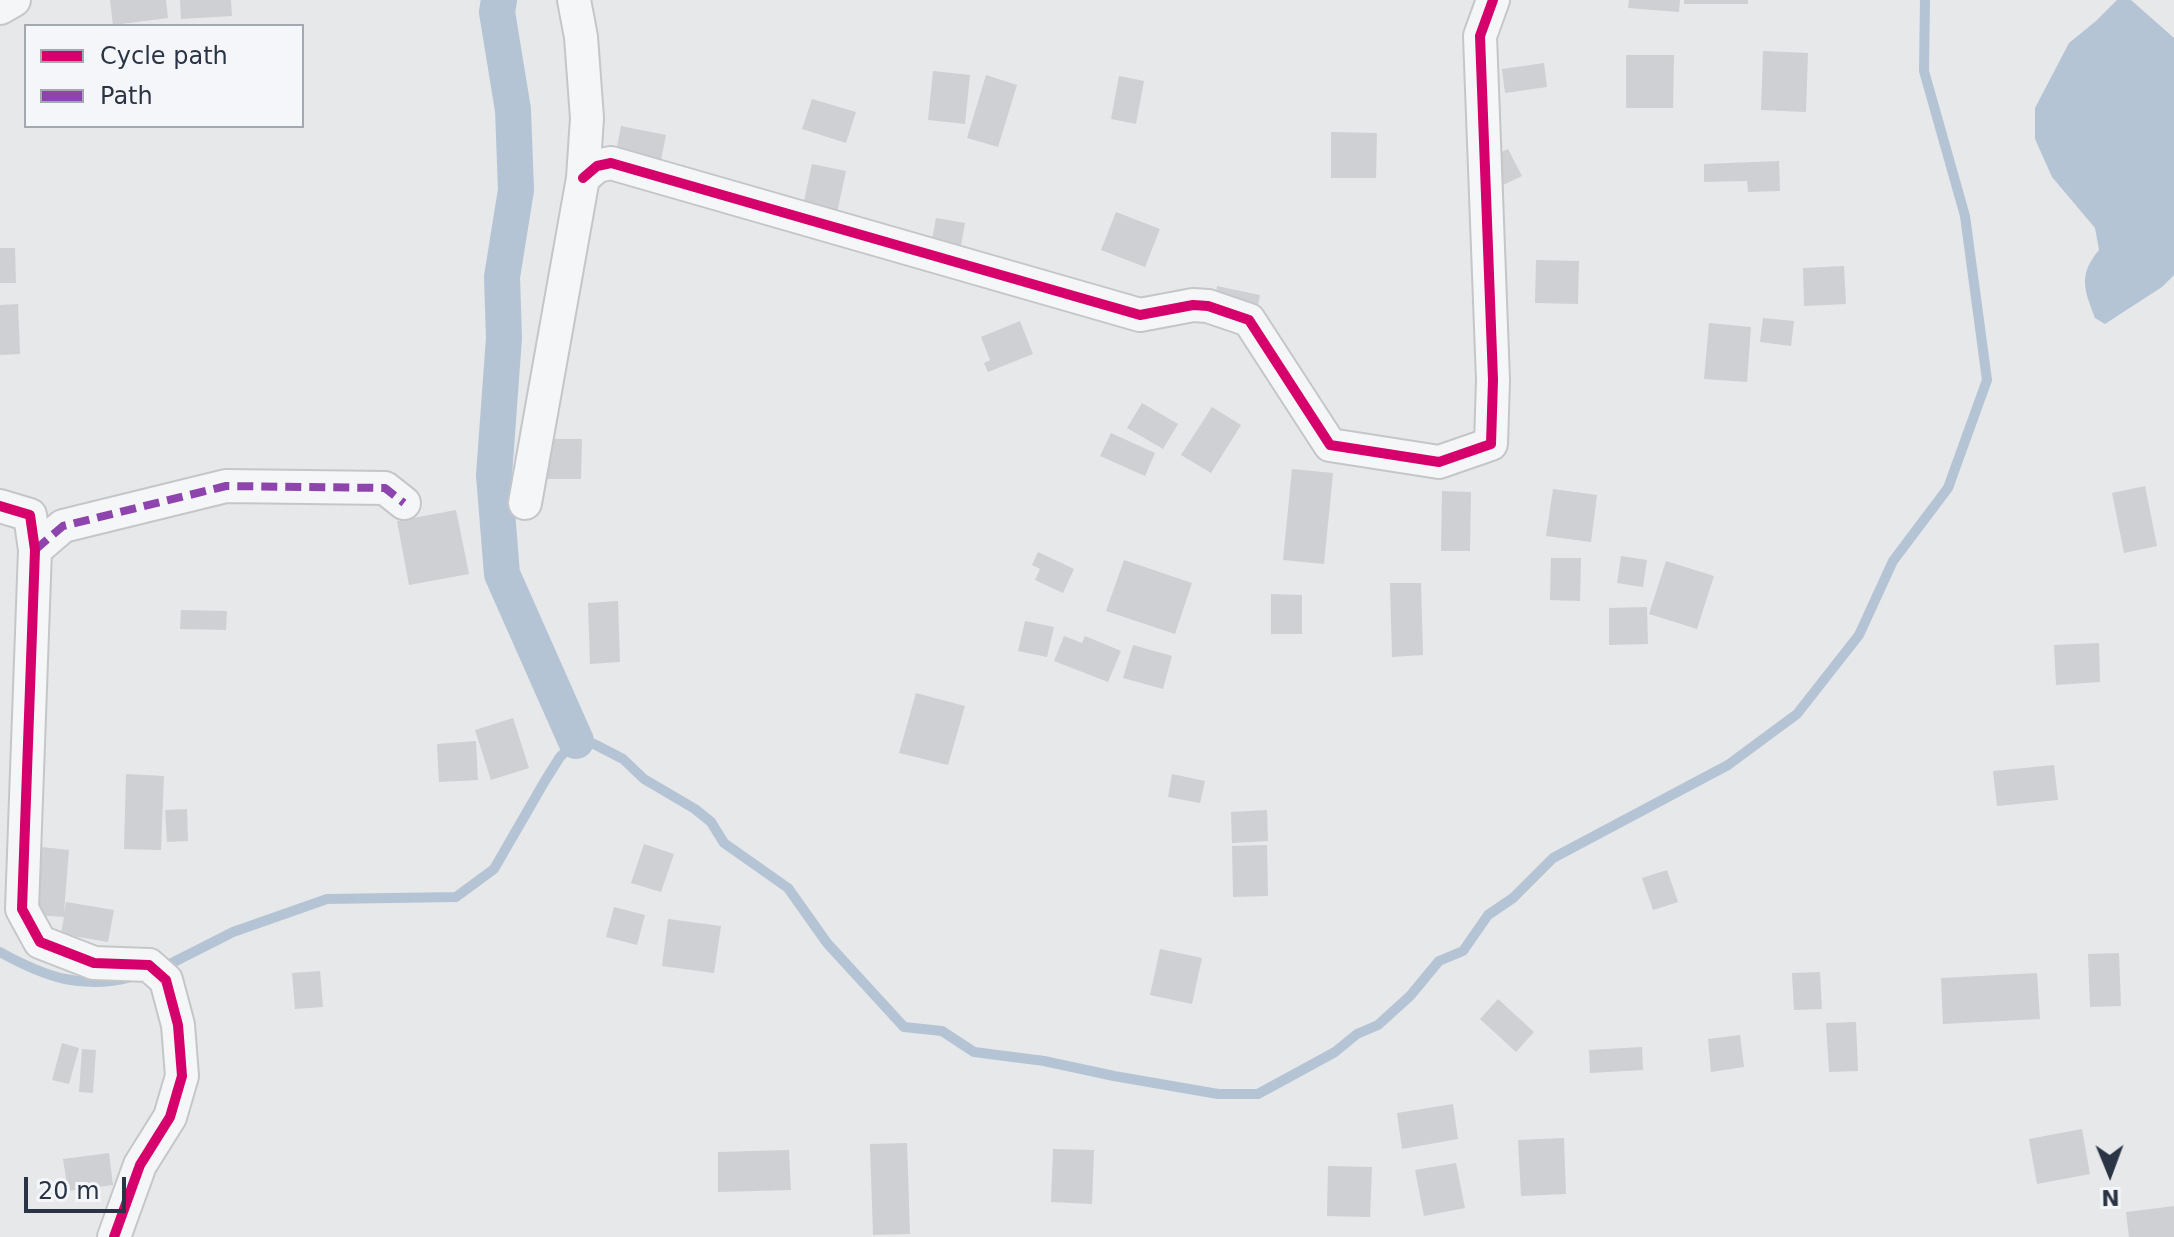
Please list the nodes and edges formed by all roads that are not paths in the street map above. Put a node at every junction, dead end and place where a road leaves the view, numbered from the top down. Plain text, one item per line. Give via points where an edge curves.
1 (14, 0) edge
2 (574, 0) edge
3 (1493, 0) edge
4 (0, 8) edge
5 (583, 178) junction
6 (404, 503) dead end
7 (525, 503) dead end
8 (0, 506) edge
9 (35, 550) junction
10 (114, 1237) edge

1 - 4 street
2 - 5 street via 587,118
3 - 5 street via 1480,36 1491,444 1439,462 1330,445 1249,320 1208,306 1140,315 611,163
5 - 7 street
6 - 9 street via 385,488 226,486 63,526
8 - 9 street via 30,515
9 - 10 street via 22,909 40,942 94,963 158,973 178,1025 182,1076 170,1117 140,1165

